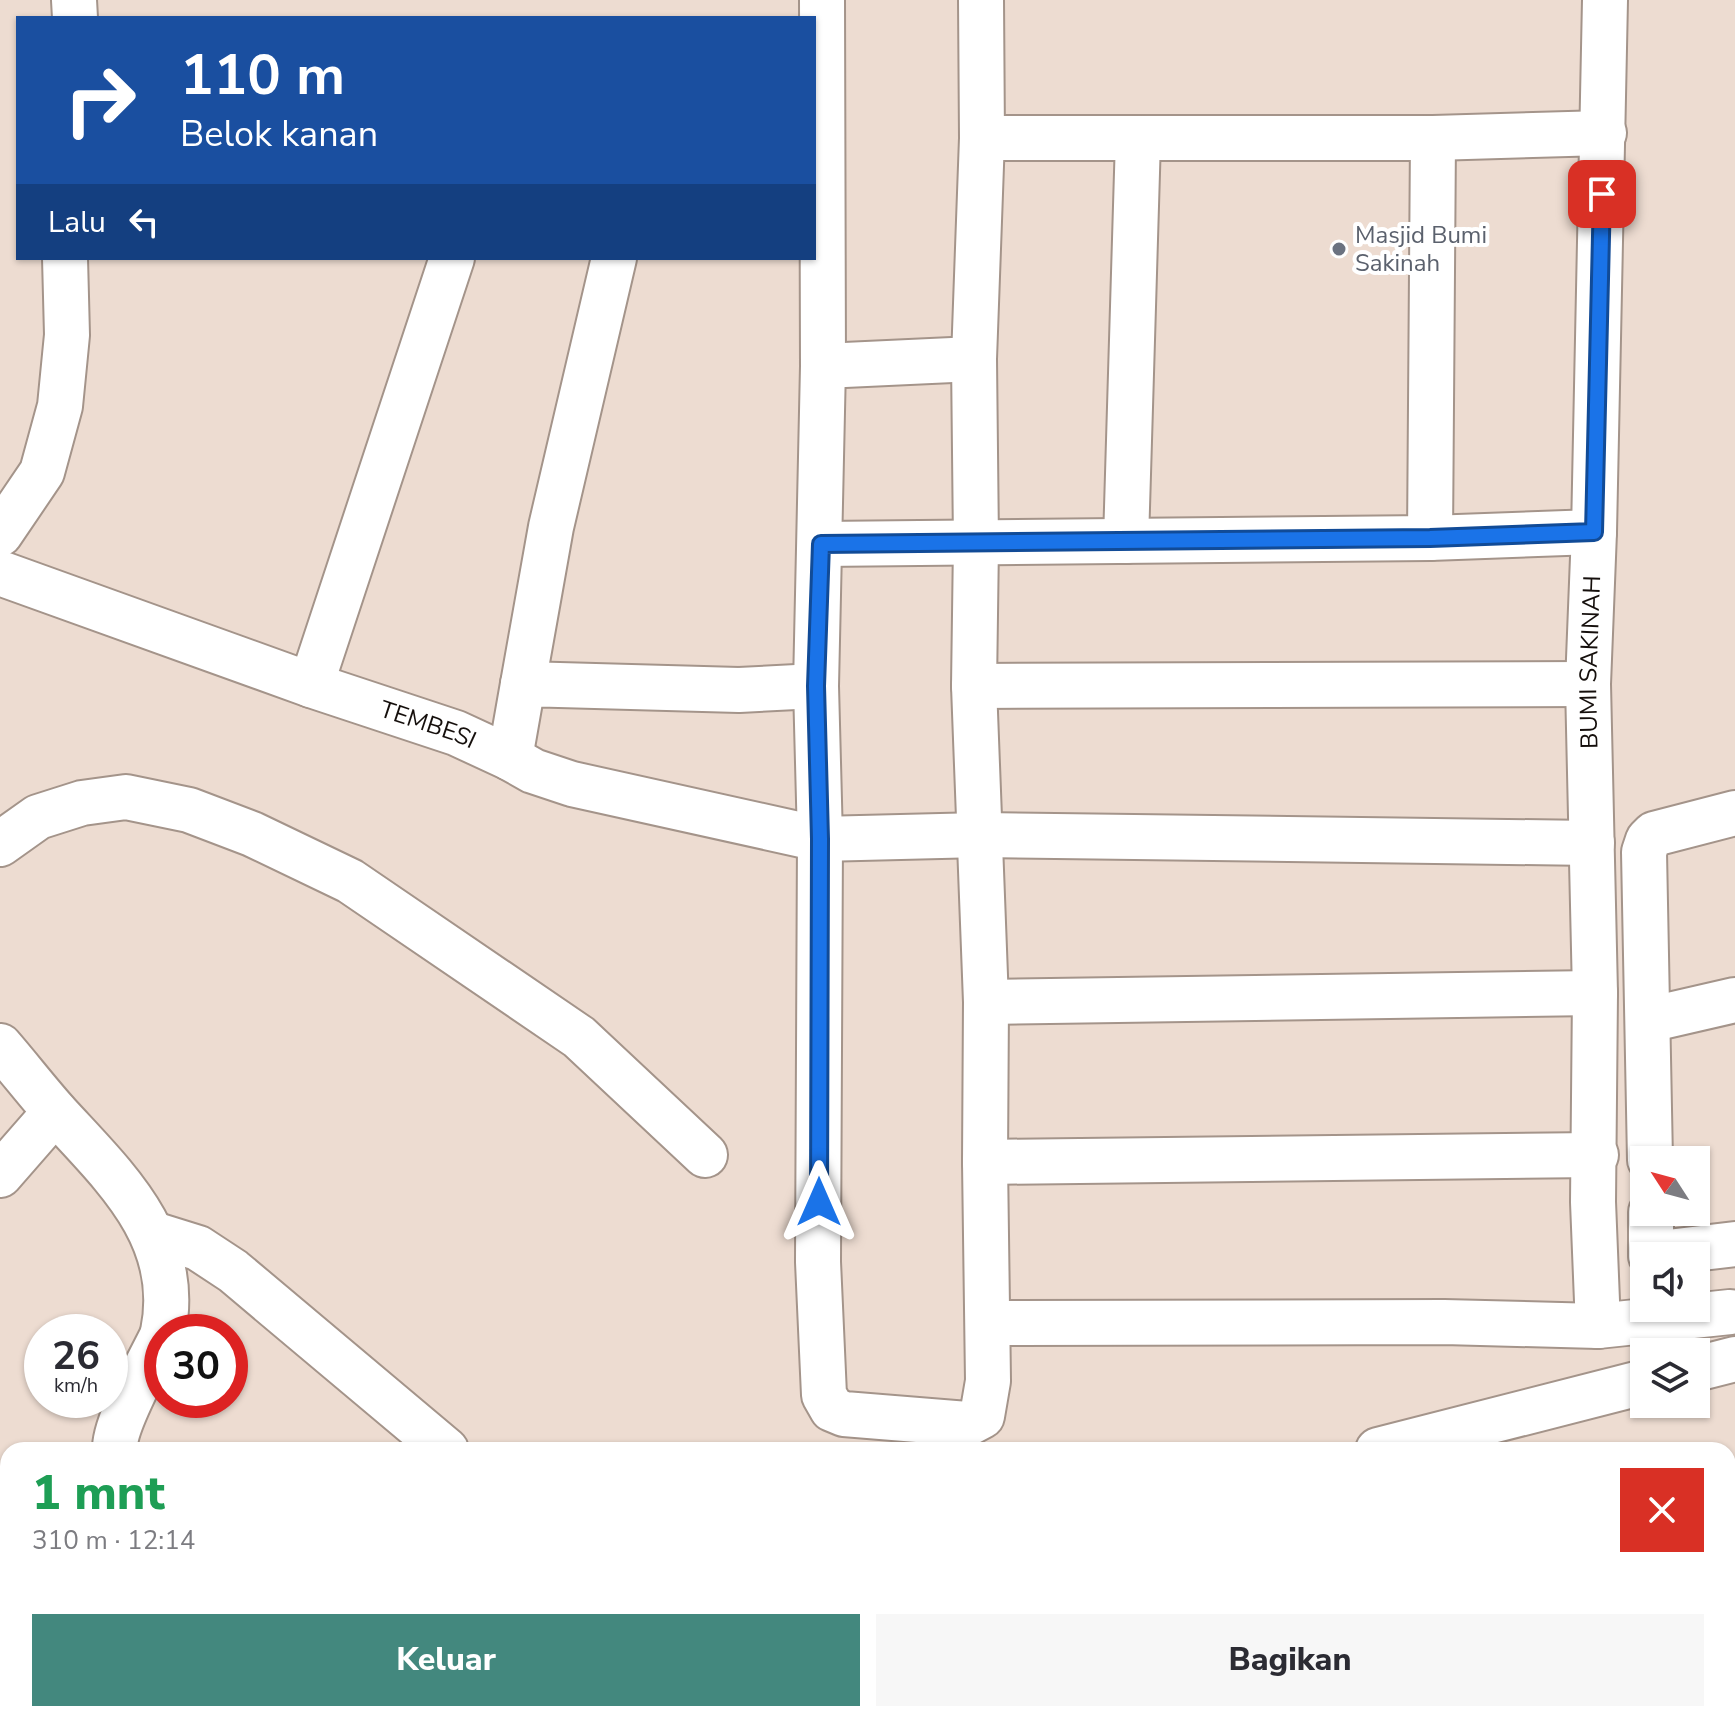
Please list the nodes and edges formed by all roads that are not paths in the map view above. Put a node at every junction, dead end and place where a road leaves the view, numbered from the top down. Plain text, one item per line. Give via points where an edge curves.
1 (822, 0) edge
2 (981, 0) edge
3 (1605, 0) edge
4 (1604, 133) junction
5 (982, 138) junction
6 (1433, 138) junction
7 (1138, 139) junction
8 (65, 260) edge
9 (451, 260) edge
10 (614, 260) edge
11 (974, 359) junction
12 (823, 366) junction
13 (1594, 532) junction
14 (0, 534) edge
15 (1430, 538) junction
16 (1126, 541) junction
17 (976, 543) junction
18 (821, 544) junction
19 (0, 573) edge
20 (523, 684) junction
21 (1588, 684) junction
22 (311, 685) junction
23 (974, 686) junction
24 (803, 687) junction
25 (510, 758) junction
26 (1735, 813) edge
27 (981, 835) junction
28 (820, 839) junction
29 (1592, 843) junction
30 (0, 844) edge
31 (1595, 993) junction
32 (1735, 1000) edge
33 (986, 1002) junction
34 (1648, 1020) junction
35 (0, 1046) edge
36 (55, 1112) junction
37 (1650, 1146) edge
38 (705, 1155) dead end
39 (1596, 1155) junction
40 (985, 1162) junction
41 (0, 1175) edge
42 (153, 1234) junction
43 (1651, 1241) edge
44 (1727, 1245) edge
45 (166, 1314) edge
46 (1630, 1319) edge
47 (1710, 1319) edge
48 (1733, 1320) edge
49 (989, 1323) junction
50 (1598, 1326) junction
51 (1735, 1359) edge
52 (1710, 1365) edge
53 (144, 1373) edge
54 (1630, 1386) edge
55 (115, 1442) edge
56 (436, 1442) edge
57 (1409, 1442) edge

1 - 12 street
2 - 5 street
3 - 4 street, BUMI SAKINAH
4 - 6 street
4 - 13 street, BUMI SAKINAH
5 - 7 street
5 - 11 street
6 - 7 street
6 - 15 street
7 - 16 street
8 - 14 street via 67,335 60,406 42,472
9 - 22 street
10 - 20 street, TEMBESI via 551,527
11 - 12 street
11 - 17 street
12 - 18 street
13 - 15 street
13 - 21 street, BUMI SAKINAH
15 - 16 street
16 - 17 street
17 - 18 street
17 - 23 street
18 - 24 street
19 - 22 street, TEMBESI
20 - 24 street
20 - 25 street, TEMBESI
21 - 23 street
21 - 29 street, BUMI SAKINAH
22 - 25 street, TEMBESI via 456,733
23 - 27 street
24 - 28 street
25 - 28 street via 572,784
26 - 34 street via 1648,840
27 - 28 street
27 - 29 street
27 - 33 street
28 - 49 street via 818,1262 824,1395 832,1409 844,1414 971,1423 982,1416 986,1404
29 - 31 street, BUMI SAKINAH
30 - 38 street via 38,817 126,797 189,810 252,834 350,881 579,1037
31 - 33 street
31 - 39 street, BUMI SAKINAH
32 - 34 street
33 - 40 street
34 - 37 street
35 - 36 street
36 - 41 street
36 - 42 street via 123,1185
39 - 40 street
39 - 50 street, BUMI SAKINAH
40 - 49 street
42 - 45 street via 164,1272
42 - 56 street via 198,1248 233,1271
43 - 44 street
44 - 48 street
46 - 50 street
47 - 48 street
49 - 50 street
51 - 52 street
53 - 55 street
54 - 57 street

